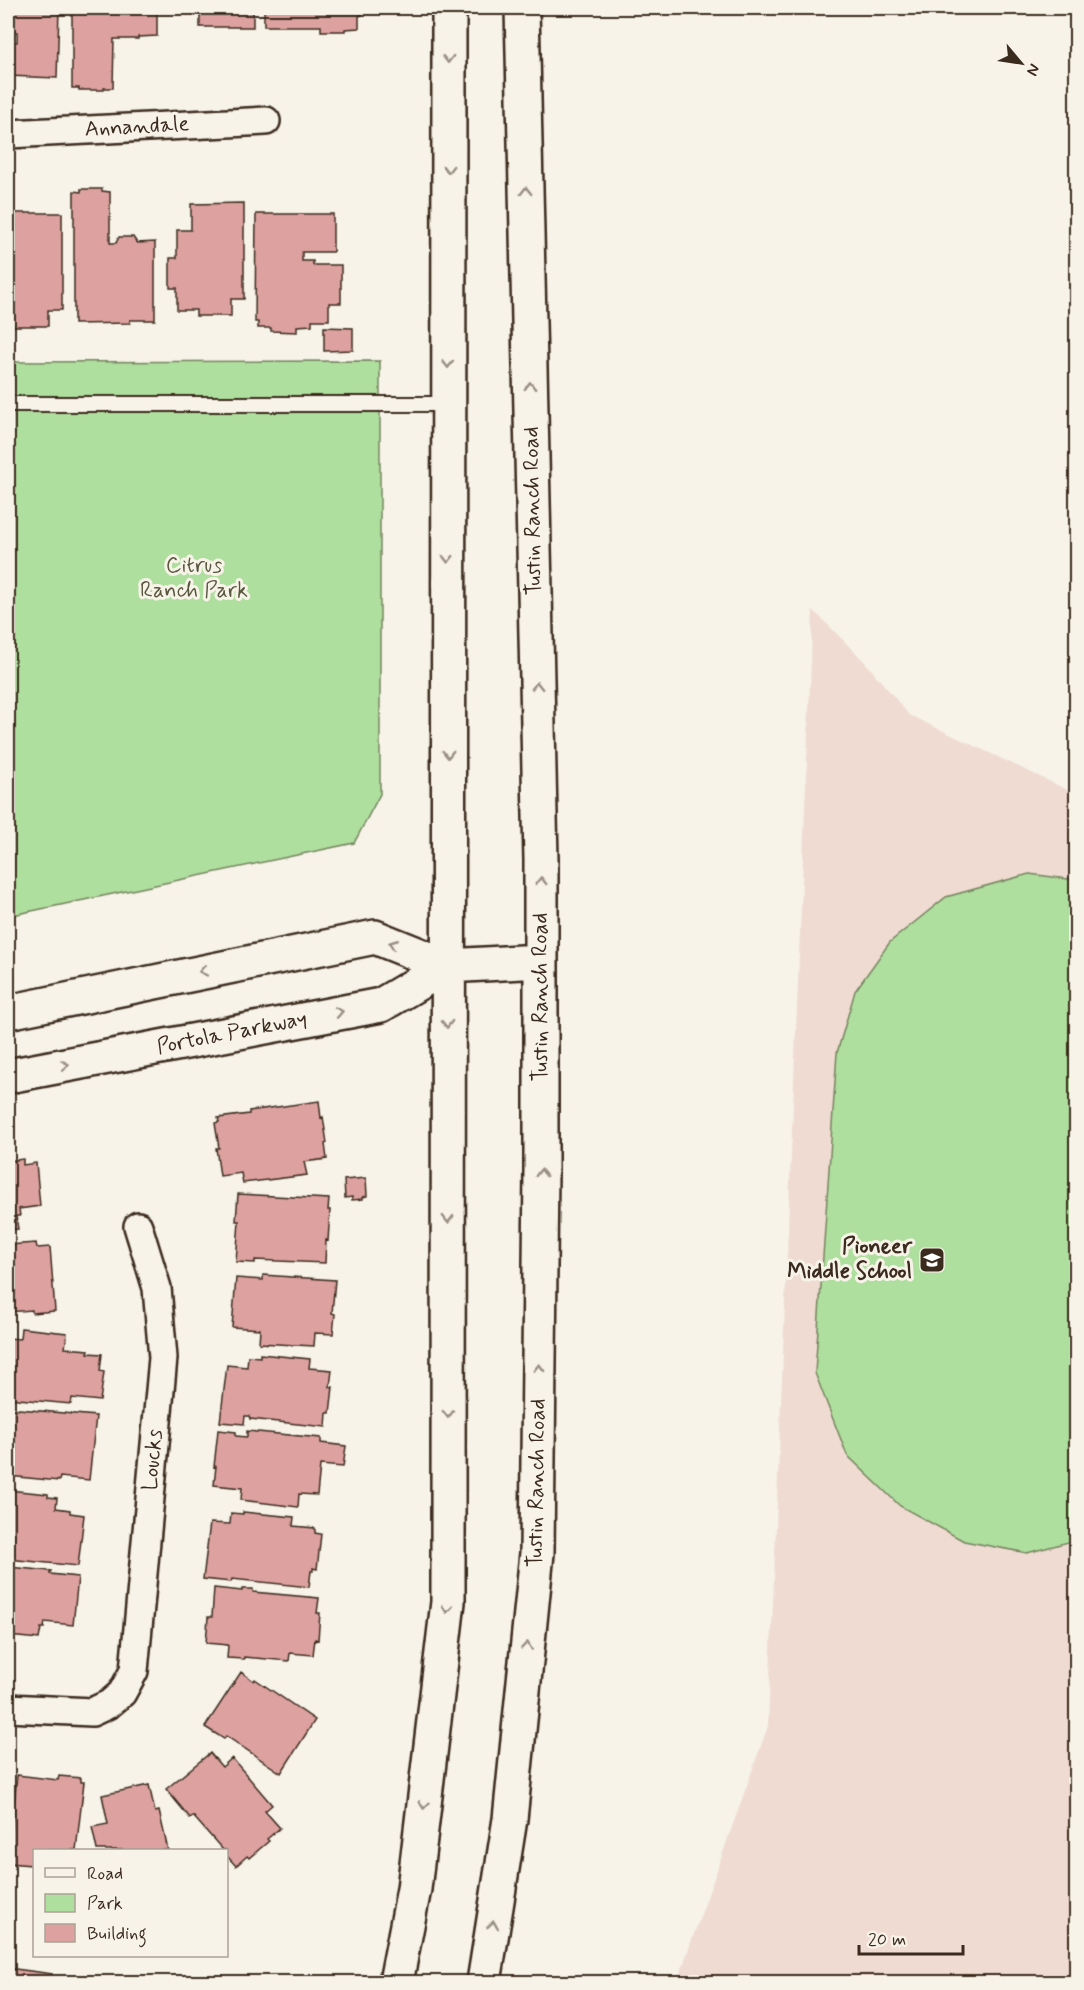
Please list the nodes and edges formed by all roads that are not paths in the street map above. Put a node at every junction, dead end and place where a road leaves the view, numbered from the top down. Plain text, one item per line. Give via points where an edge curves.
1 (449, 8) edge
2 (522, 8) edge
3 (266, 121) dead end
4 (8, 134) edge
5 (8, 404) edge
6 (448, 404) junction
7 (541, 961) junction
8 (447, 966) junction
9 (8, 1012) edge
10 (8, 1076) edge
11 (138, 1226) dead end
12 (8, 1708) edge
13 (396, 1983) edge
14 (483, 1983) edge

1 -> 6 main road
7 -> 2 main road, Tustin Ranch Road
3 - 4 street, Annandale
5 - 6 lane
6 -> 8 main road
7 - 8 main road, Portola Parkway
14 -> 7 main road, Tustin Ranch Road via 510,1819 537,1553
8 -> 9 main road, Portola Parkway via 375,937
10 -> 8 main road, Portola Parkway via 381,1005
8 -> 13 main road via 448,1602 414,1889
11 - 12 street, Loucks via 157,1288 162,1358 134,1671 122,1693 92,1712

